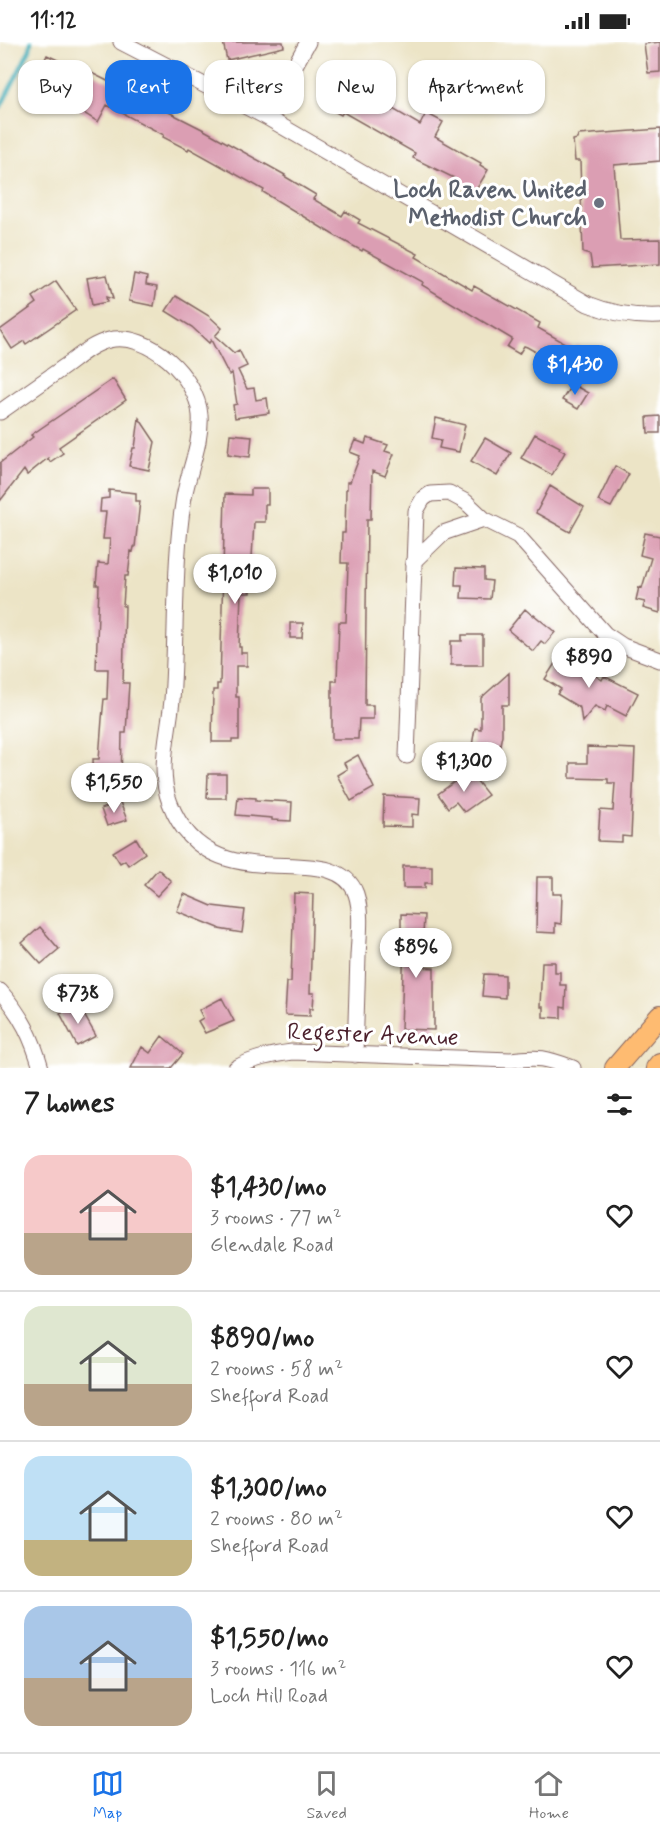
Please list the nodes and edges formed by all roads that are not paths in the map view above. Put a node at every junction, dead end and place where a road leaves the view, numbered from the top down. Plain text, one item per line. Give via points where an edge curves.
1 (121, 42) edge
2 (308, 42) edge
3 (266, 117) junction
4 (660, 316) edge
5 (0, 412) edge
6 (484, 519) junction
7 (413, 562) junction
8 (660, 660) edge
9 (407, 756) dead end
10 (0, 991) edge
11 (660, 1016) edge
12 (355, 1055) junction
13 (511, 1060) junction
14 (660, 1064) edge
15 (41, 1068) edge
16 (236, 1068) edge
17 (535, 1068) edge
18 (573, 1068) edge
19 (615, 1068) edge
20 (656, 1068) edge

1 - 3 street
2 - 3 street
3 - 4 street via 588,304 620,315
5 - 12 street via 81,355 111,340 136,341 148,347 187,378 198,403 200,429 184,495 180,534 172,700 164,772 168,800 192,838 229,861 317,866 345,877 356,893 359,925
6 - 7 street via 443,533
6 - 7 street via 449,493 430,494 416,511
6 - 8 street via 518,536 605,634 623,646
7 - 9 street
10 - 15 street via 18,1011
11 - 19 main road
12 - 13 street, Regester Avenue
12 - 16 street, Regester Avenue via 292,1052 268,1055
13 - 17 street, Regester Avenue
13 - 18 street, Regester Avenue via 546,1058
14 - 20 main road

